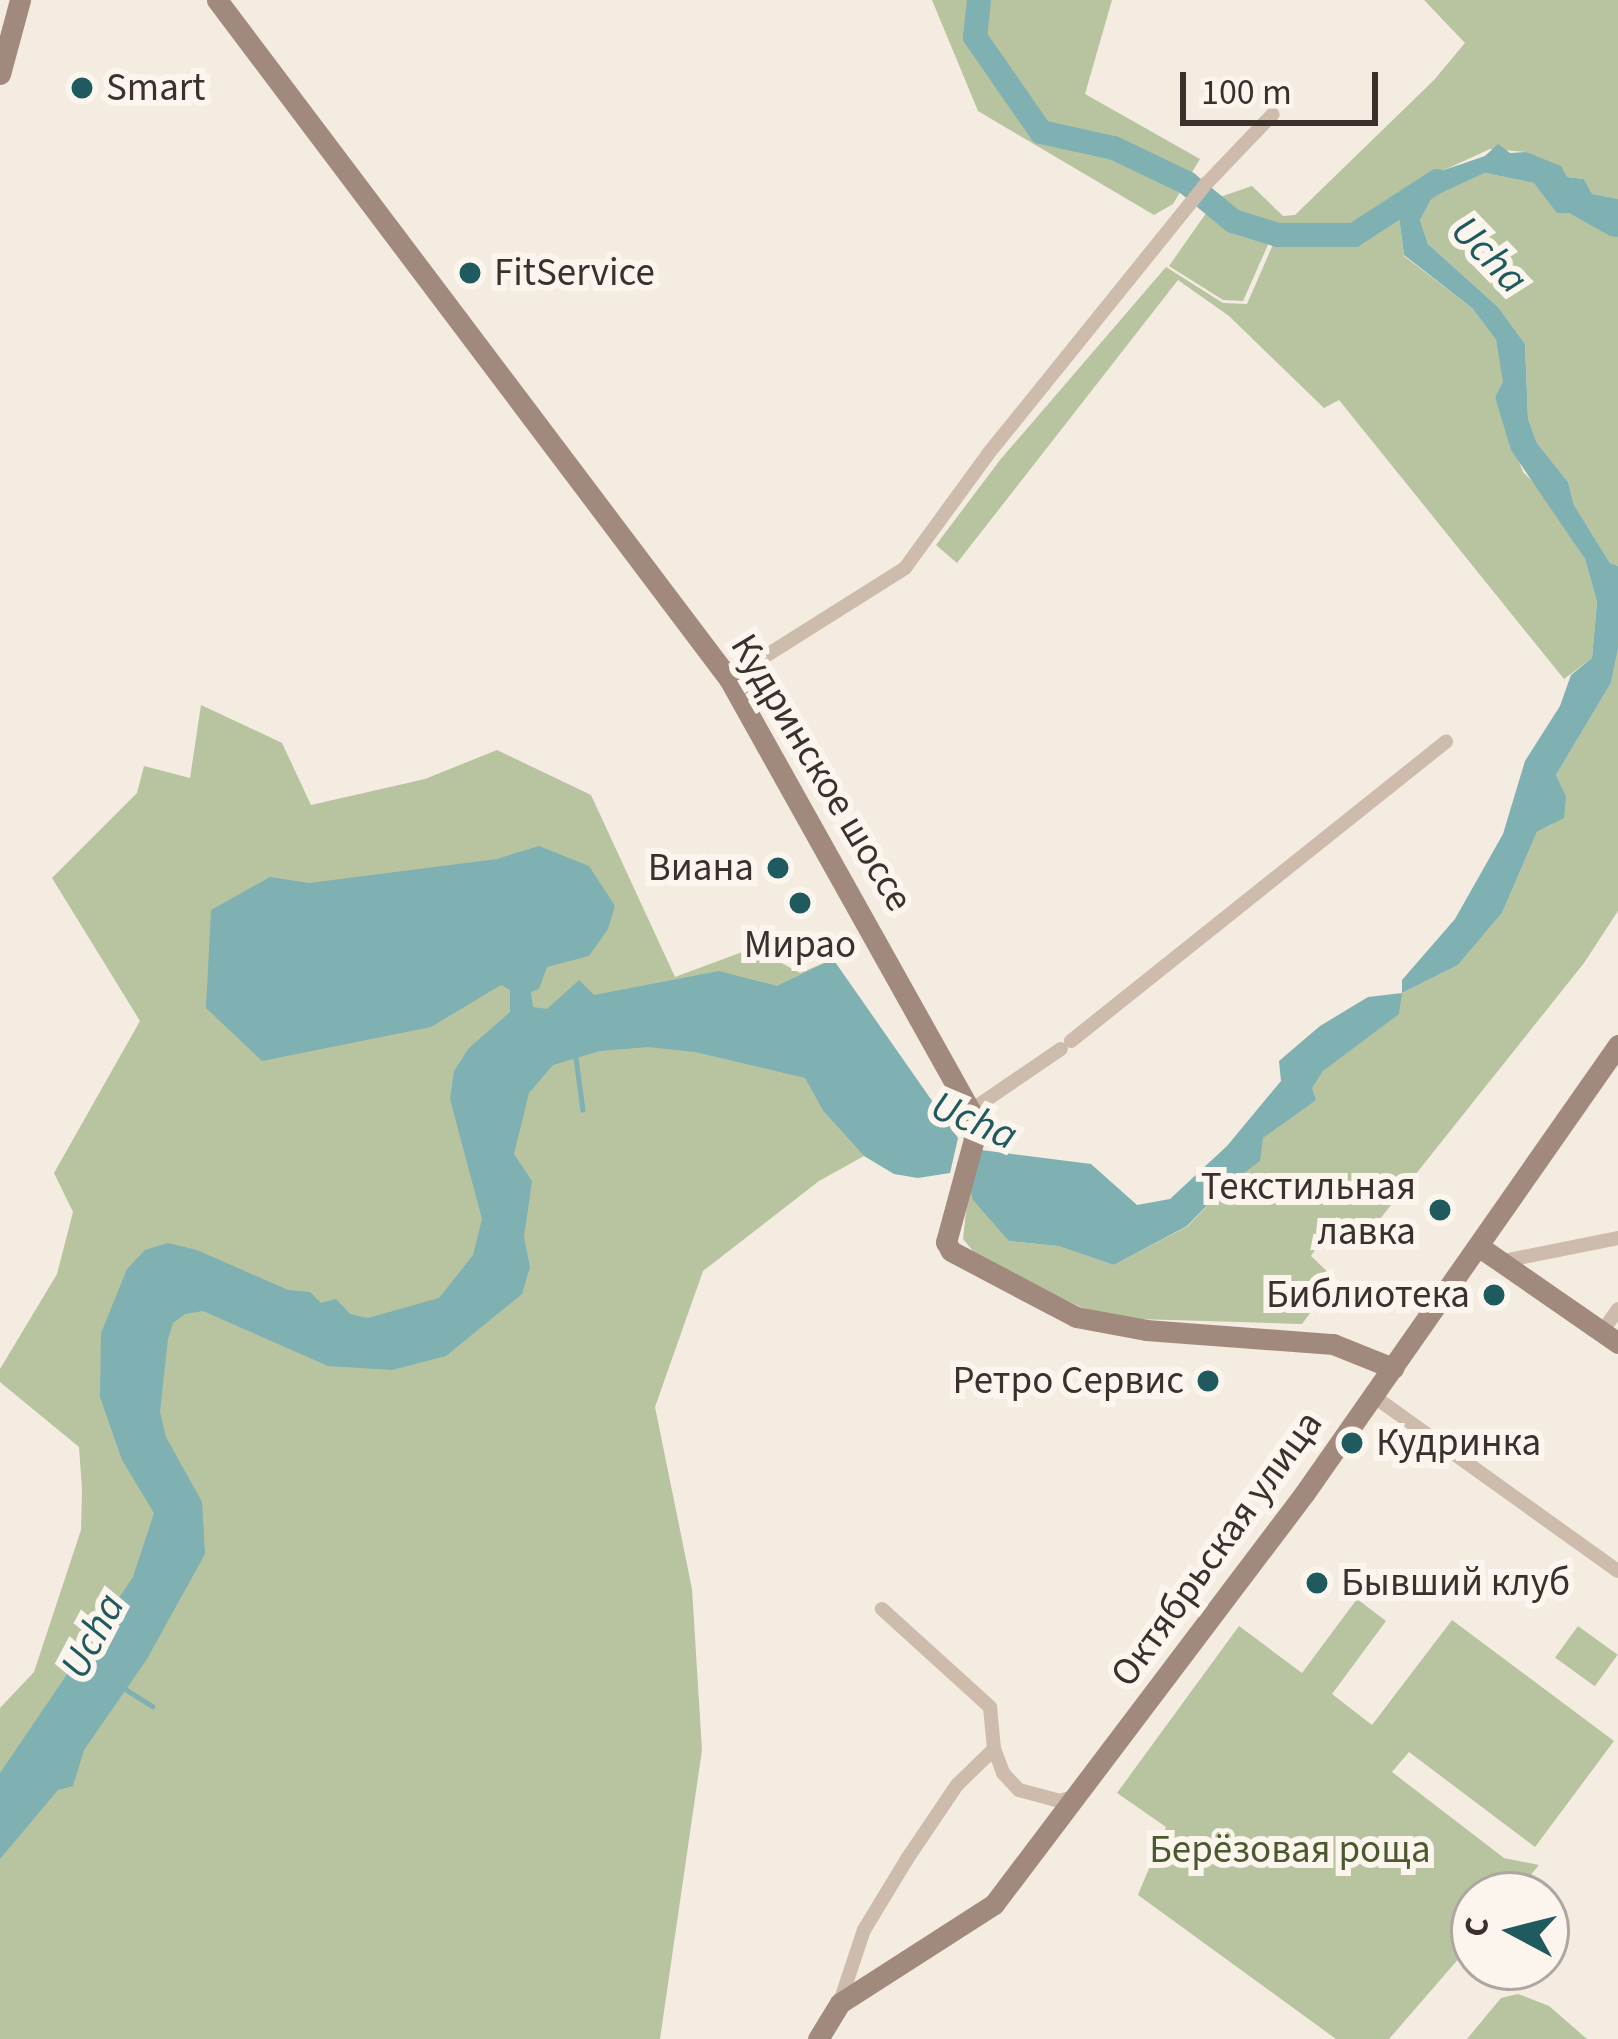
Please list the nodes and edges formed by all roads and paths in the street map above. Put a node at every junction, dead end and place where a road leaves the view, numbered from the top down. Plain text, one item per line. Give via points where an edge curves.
1 (20, 0) edge
2 (217, 0) edge
3 (0, 74) edge
4 (1273, 114) dead end
5 (729, 679) junction
6 (1446, 742) dead end
7 (1618, 1045) edge
8 (970, 1111) junction
9 (1618, 1238) edge
10 (1489, 1255) junction
11 (1618, 1310) edge
12 (1610, 1337) edge
13 (1394, 1368) junction
14 (1372, 1395) junction
15 (1618, 1571) edge
16 (883, 1609) dead end
17 (994, 1749) junction
18 (1082, 1794) junction
19 (840, 2003) junction
20 (818, 2039) edge

1 - 3 street
2 - 5 street, Кудринское шоссе
4 - 5 street via 1207,183 905,568
5 - 8 street, Кудринское шоссе
6 - 8 street via 1066,1046
7 - 10 street, Октябрьская улица
8 - 13 street, Кудринское шоссе via 974,1139 946,1242 951,1251 1076,1317 1333,1344
9 - 10 street
10 - 12 street
10 - 13 street, Октябрьская улица
11 - 12 street
13 - 14 street, Октябрьская улица
14 - 15 street
14 - 18 street, Октябрьская улица
16 - 17 street via 990,1707
17 - 18 street via 1019,1790 1060,1801
17 - 19 street via 957,1785 896,1877 864,1930
18 - 19 street, Октябрьская улица via 994,1904
19 - 20 street, Октябрьская улица

